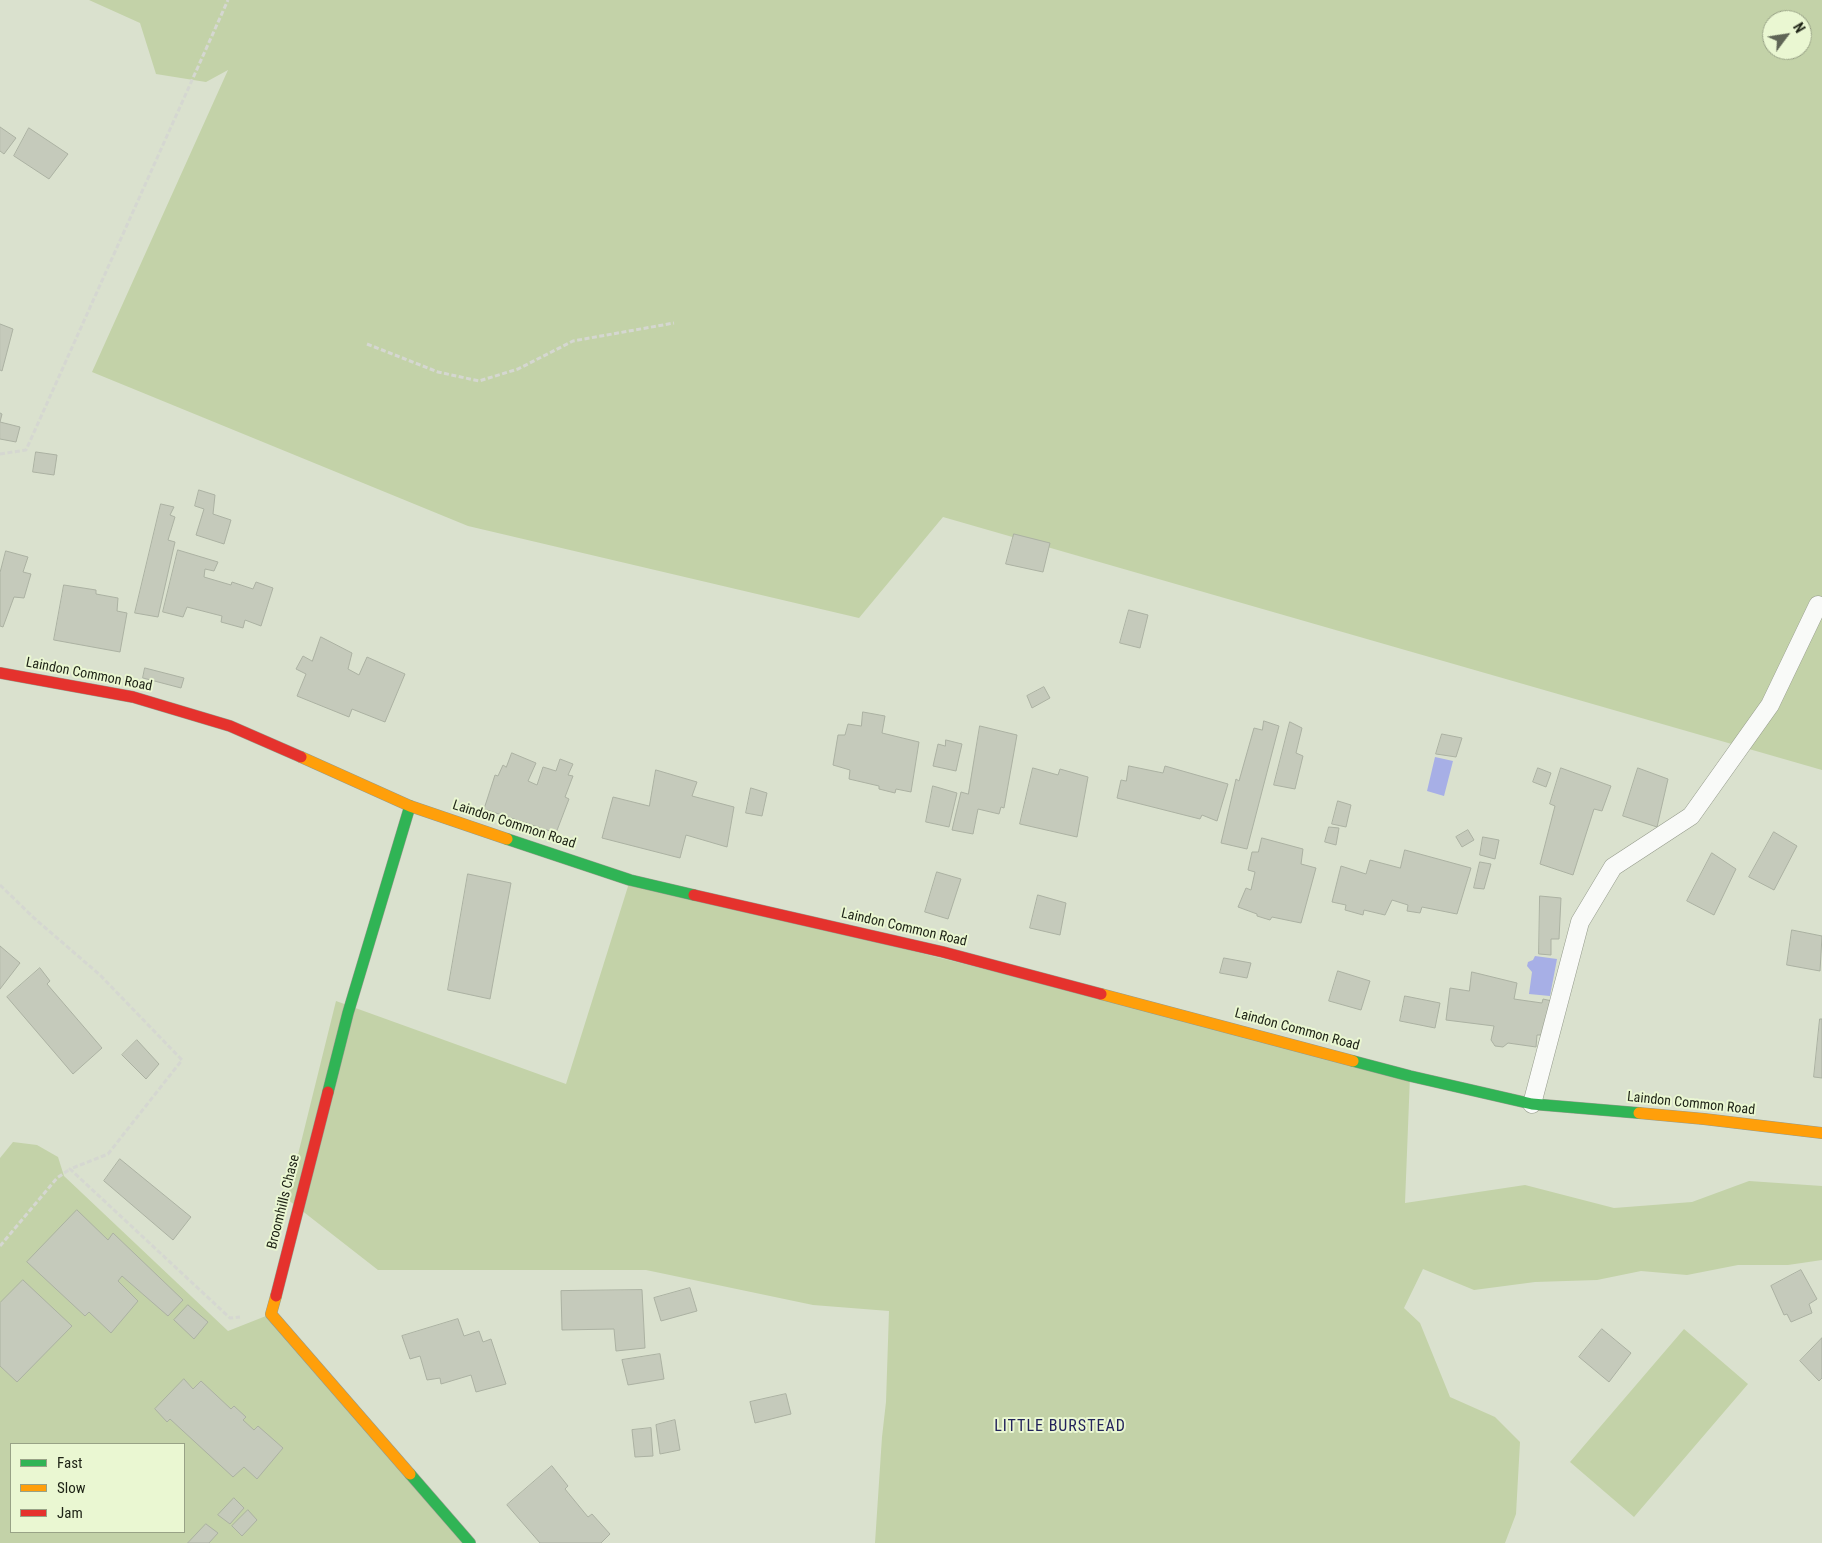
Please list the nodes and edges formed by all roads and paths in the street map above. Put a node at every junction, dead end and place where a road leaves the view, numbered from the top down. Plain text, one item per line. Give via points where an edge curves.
1 (228, 0) edge
2 (674, 323) dead end
3 (367, 344) dead end
4 (0, 454) edge
5 (1818, 605) dead end
6 (0, 673) edge
7 (410, 806) junction
8 (0, 885) edge
9 (1532, 1104) junction
10 (1822, 1133) edge
11 (70, 1169) junction
12 (0, 1246) edge
13 (271, 1314) junction
14 (470, 1543) edge

1 - 4 path via 26,450
2 - 3 path via 573,341 518,369 479,381 438,372
5 - 9 lane via 1770,706 1691,816 1613,867 1580,922
6 - 7 street, Laindon Common Road via 133,697 230,726
7 - 9 street, Laindon Common Road via 630,880 943,952 1410,1076
7 - 13 street, Broomhills Chase via 348,1013
8 - 11 path via 100,975 182,1060 108,1154
9 - 10 street, Laindon Common Road
11 - 12 path via 57,1178
11 - 13 path via 230,1318
13 - 14 street

